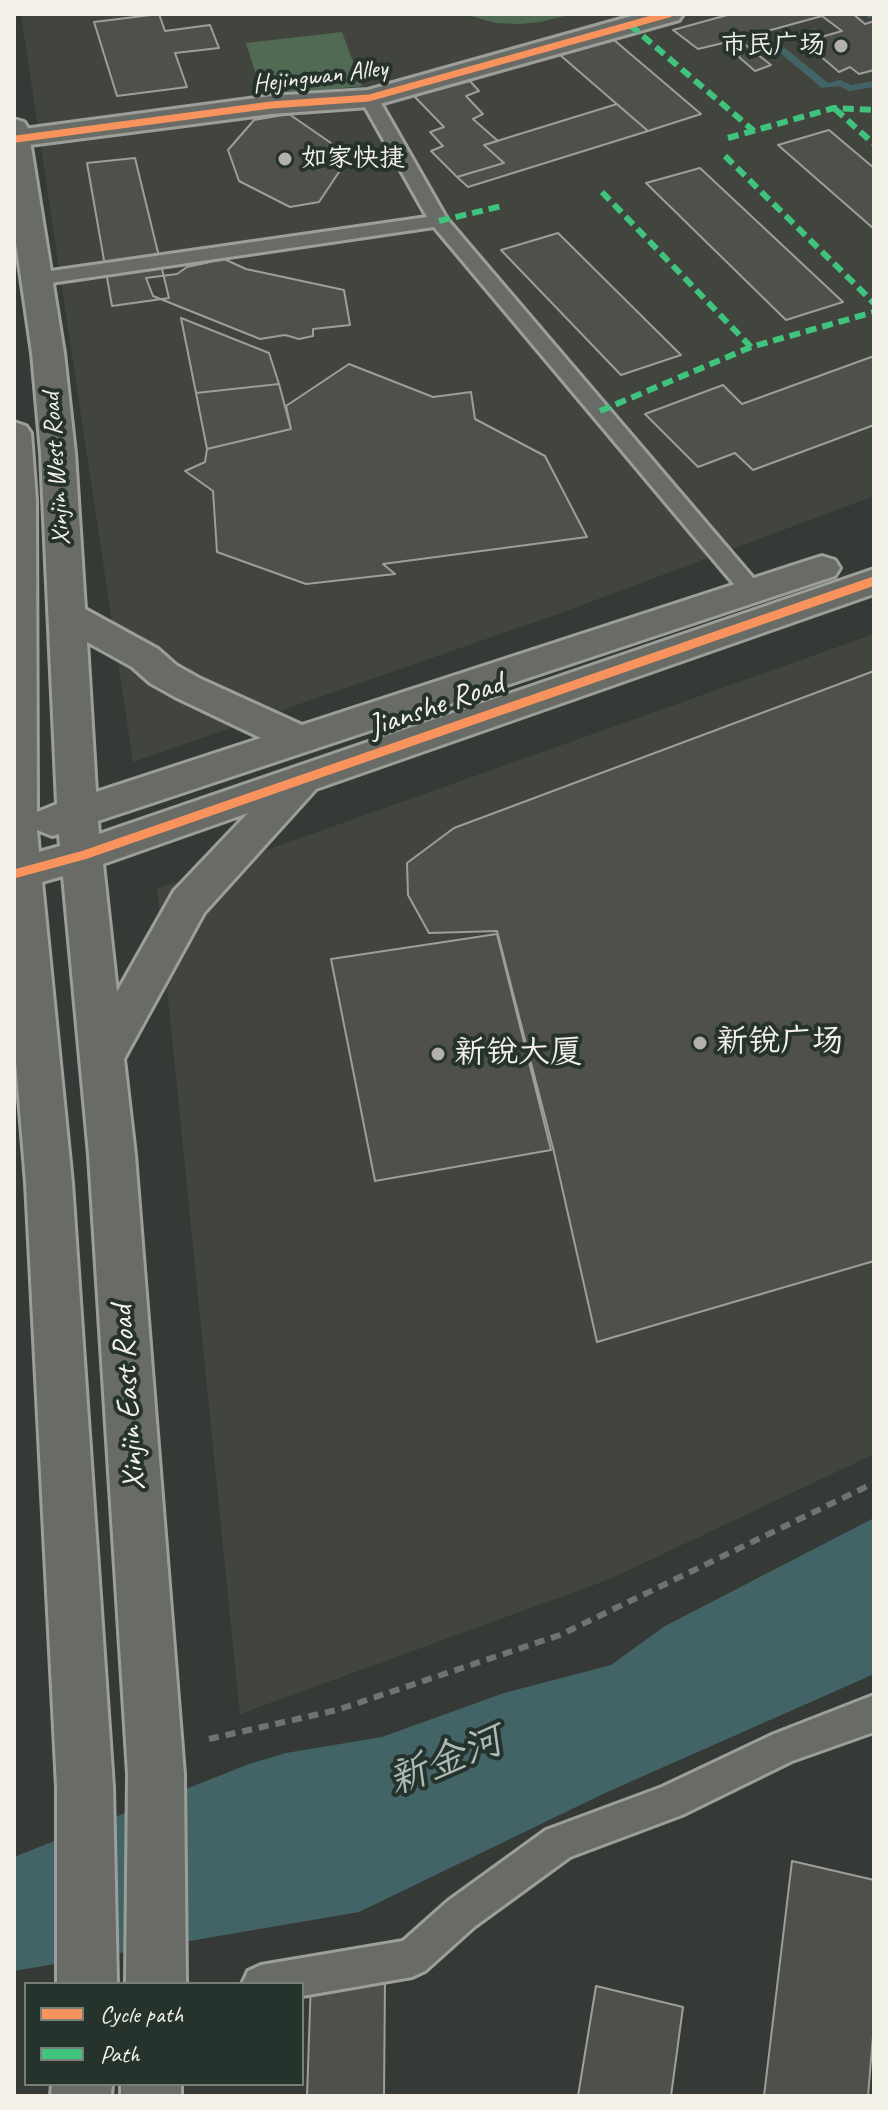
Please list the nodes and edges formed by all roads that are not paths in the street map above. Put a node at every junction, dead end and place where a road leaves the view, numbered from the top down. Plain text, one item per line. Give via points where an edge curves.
1 (669, 14) edge
2 (369, 98) junction
3 (15, 133) edge
4 (439, 221) junction
5 (37, 279) junction
6 (14, 433) edge
7 (874, 551) edge
8 (874, 581) edge
9 (752, 591) junction
10 (66, 615) junction
11 (16, 635) edge
12 (302, 759) junction
13 (80, 834) junction
14 (16, 852) edge
15 (103, 1057) junction
16 (14, 1151) edge
17 (49, 1183) junction
18 (874, 1712) edge
19 (157, 1977) edge
20 (87, 1982) edge
21 (273, 1982) edge

1 - 2 main road, Hejingwan Alley
2 - 3 main road, Hejingwan Alley
2 - 4 lane
3 - 5 main road, Xinjin West Road
4 - 5 lane
4 - 9 lane
5 - 10 main road, Xinjin West Road via 58,453
6 - 11 main road, Xinjin West Road via 19,500
7 - 9 main road, Jianshe Road
8 - 12 main road, Jianshe Road
9 - 12 main road, Jianshe Road
10 - 12 main road via 145,658
10 - 13 main road, Xinjin West Road
11 - 14 main road, Xinjin West Road
12 - 13 main road, Jianshe Road
12 - 15 main road via 189,902
13 - 14 main road, Jianshe Road
13 - 15 main road, Xinjin East Road
14 - 17 main road, Xinjin East Road
15 - 19 main road, Xinjin East Road via 155,1763
16 - 17 main road
17 - 20 main road, Xinjin East Road via 85,1787
18 - 21 lane via 786,1746 669,1802 559,1843 461,1914 412,1958

